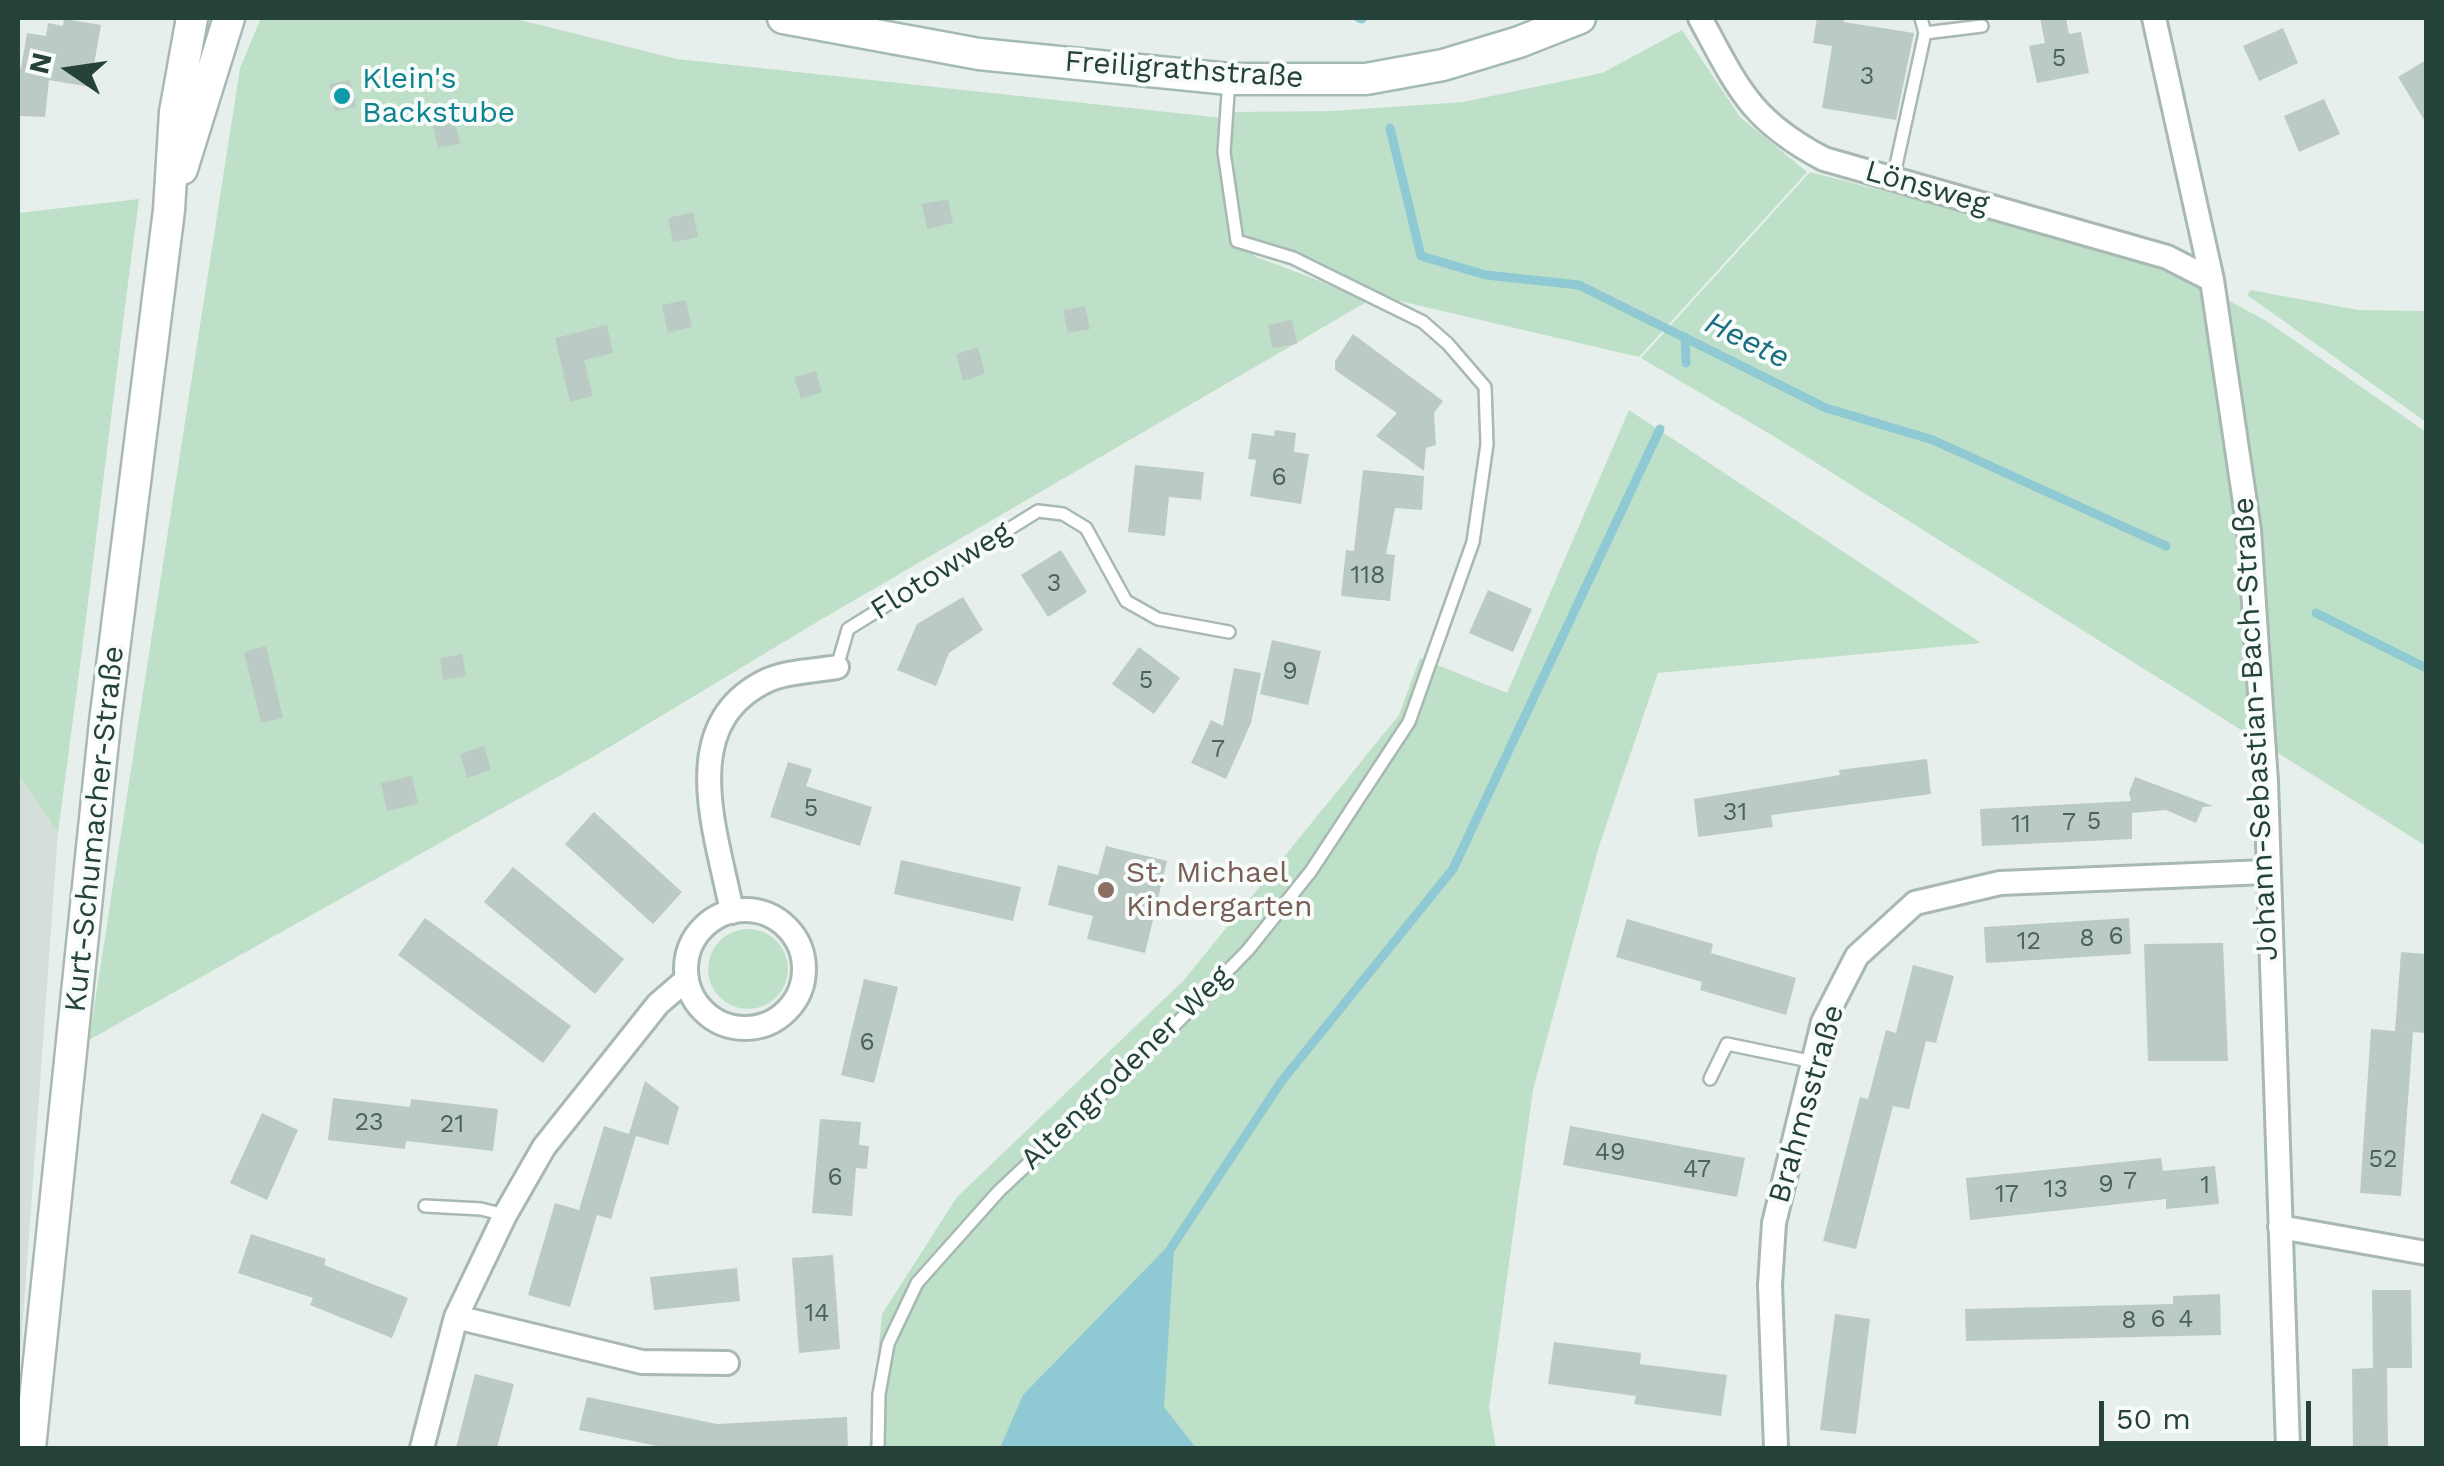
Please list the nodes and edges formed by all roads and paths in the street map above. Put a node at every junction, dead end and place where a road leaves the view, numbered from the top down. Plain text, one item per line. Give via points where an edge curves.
1 (192, 18) edge
2 (783, 18) edge
3 (1580, 18) edge
4 (1700, 18) edge
5 (1921, 18) edge
6 (2154, 18) edge
7 (230, 19) edge
8 (1982, 26) dead end
9 (1925, 33) junction
10 (1228, 79) junction
11 (1893, 179) junction
12 (170, 210) junction
13 (2212, 280) junction
14 (1229, 632) dead end
15 (837, 667) joint
16 (2266, 872) junction
17 (732, 912) junction
18 (687, 979) junction
19 (1814, 1062) junction
20 (1710, 1079) dead end
21 (425, 1206) dead end
22 (505, 1215) junction
23 (2280, 1227) junction
24 (2426, 1253) edge
25 (456, 1317) junction
26 (727, 1363) dead end
27 (30, 1448) edge
28 (422, 1448) edge
29 (878, 1448) edge
30 (1775, 1448) edge
31 (2288, 1448) edge

1 - 12 street, Kurt-Schumacher-Straße via 175,112
2 - 10 street, Freiligrathstraße via 979,54
3 - 10 street, Freiligrathstraße via 1443,65 1366,78
4 - 11 street, Lönsweg via 1750,106 1786,140
5 - 9 lane
6 - 13 street, Johann-Sebastian-Bach-Straße
7 - 12 street, Kurt-Schumacher-Straße
8 - 9 lane
9 - 11 lane
10 - 29 lane, Altengrodener Weg via 1224,152 1237,240 1292,258 1424,322 1485,388 1487,444 1473,542 1409,722 1311,871 1221,977 1000,1191 917,1283 888,1344
11 - 13 street, Lönsweg via 2167,256
12 - 27 street, Kurt-Schumacher-Straße via 105,722
13 - 16 street, Johann-Sebastian-Bach-Straße via 2249,530
14 - 15 lane, Flotowweg via 1158,619 1126,601 1086,528 1063,514 1038,511 848,629
15 - 17 street, Flotowweg via 771,678 740,697 716,728 709,790
16 - 19 street, Brahmsstraße via 2000,883 1915,903 1856,956 1824,1022
16 - 23 street, Johann-Sebastian-Bach-Straße
17 - 18 street via 702,930 686,962
17 - 18 street via 769,916 797,941 804,974 792,1006 762,1026 723,1024 706,1014
18 - 22 street via 658,1004 544,1147
19 - 20 lane via 1727,1044
19 - 30 street, Brahmsstraße via 1774,1223
21 - 22 lane
22 - 25 street
23 - 24 street
23 - 31 street, Johann-Sebastian-Bach-Straße
25 - 26 street via 642,1362
25 - 28 street

